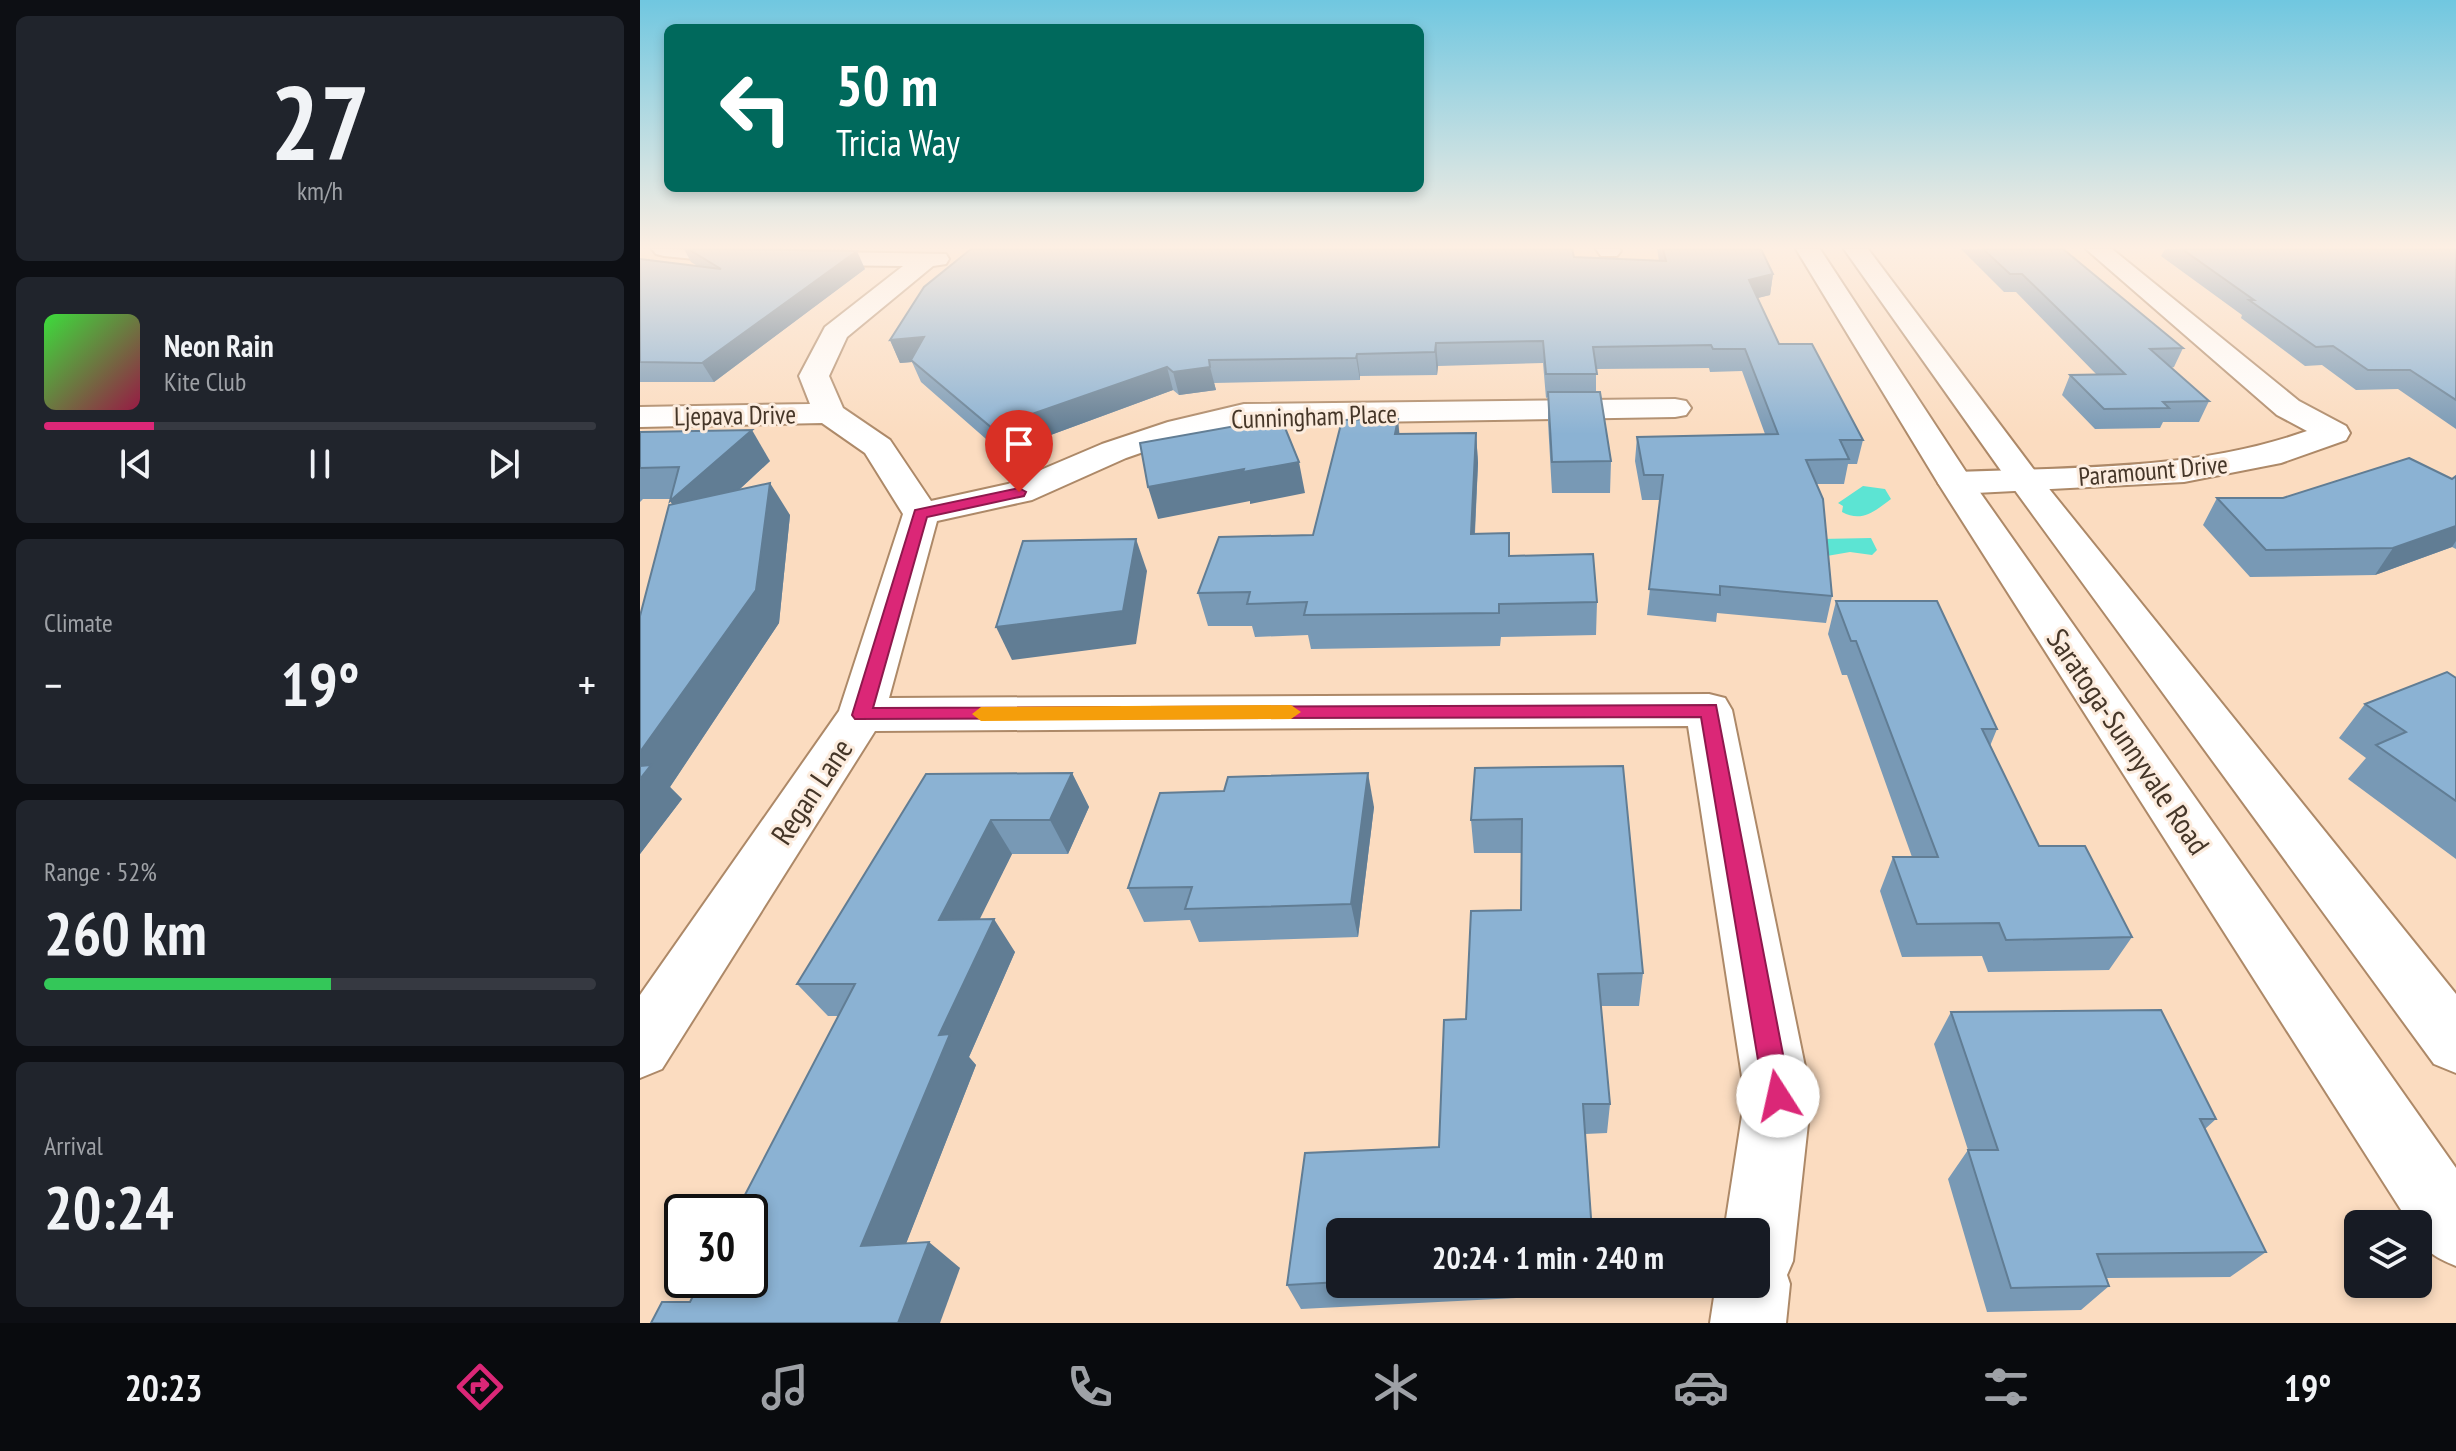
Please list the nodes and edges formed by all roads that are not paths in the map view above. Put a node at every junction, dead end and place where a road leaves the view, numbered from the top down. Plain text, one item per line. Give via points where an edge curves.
1 (867, 311) edge
2 (1847, 311) edge
3 (1901, 311) edge
4 (2172, 311) edge
5 (1675, 408) dead end
6 (829, 413) junction
7 (640, 417) edge
8 (2026, 482) junction
9 (1956, 483) junction
10 (921, 514) junction
11 (861, 715) junction
12 (2446, 1018) edge
13 (640, 1048) edge
14 (1762, 1218) edge
15 (2456, 1230) edge
16 (1751, 1298) edge
17 (1748, 1323) edge

1 - 6 street via 835,333 814,376
2 - 9 street, Saratoga-Sunnyvale Road
3 - 8 street
4 - 8 street, Paramount Drive via 2288,408 2334,433 2269,456 2184,472
5 - 10 street, Cunningham Place via 1244,414 1114,451 1019,492
6 - 7 street, Ljepava Drive
6 - 10 street via 878,447
8 - 9 street, Paramount Drive
8 - 12 street
9 - 15 street, Saratoga-Sunnyvale Road
10 - 11 street, Regan Lane
11 - 13 street, Regan Lane
11 - 14 street via 1709,710 1778,1096
16 - 17 street

